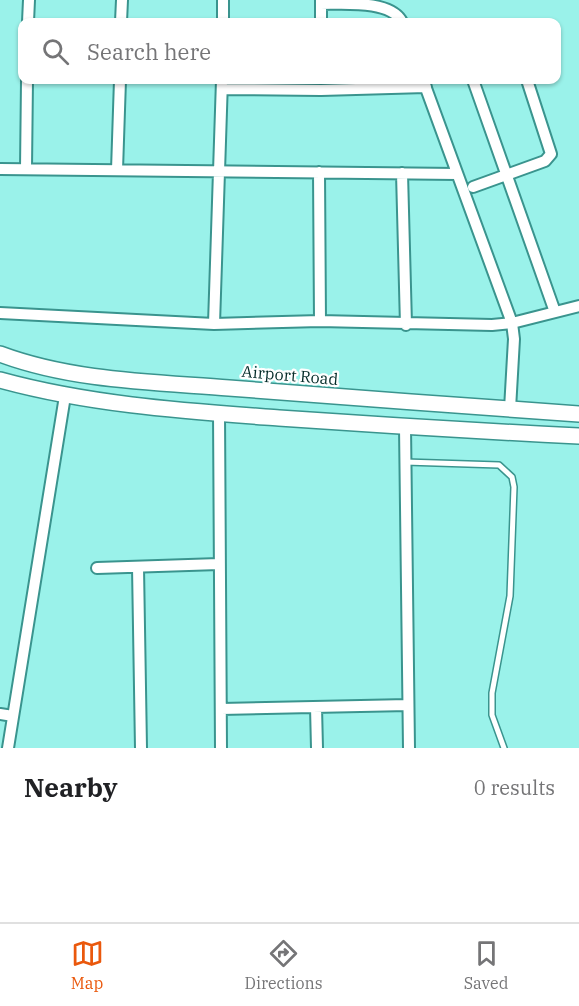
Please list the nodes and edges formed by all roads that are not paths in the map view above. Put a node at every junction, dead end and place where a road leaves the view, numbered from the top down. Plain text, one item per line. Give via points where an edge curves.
1 (29, 0) edge
2 (122, 0) edge
3 (223, 0) edge
4 (321, 2) edge
5 (28, 18) edge
6 (121, 18) edge
7 (223, 18) edge
8 (321, 18) edge
9 (399, 18) edge
10 (27, 84) edge
11 (120, 84) edge
12 (222, 84) edge
13 (373, 84) edge
14 (425, 84) edge
15 (474, 84) edge
16 (528, 84) edge
17 (321, 85) edge
18 (26, 168) junction
19 (0, 169) edge
20 (117, 170) junction
21 (217, 171) junction
22 (319, 172) junction
23 (402, 173) junction
24 (457, 174) junction
25 (508, 174) junction
26 (473, 187) dead end
27 (579, 306) edge
28 (555, 312) junction
29 (0, 313) edge
30 (320, 321) junction
31 (512, 323) junction
32 (214, 324) junction
33 (406, 325) junction
34 (0, 354) edge
35 (0, 381) edge
36 (65, 396) junction
37 (510, 409) junction
38 (219, 413) junction
39 (579, 414) edge
40 (405, 427) junction
41 (579, 436) edge
42 (405, 462) junction
43 (219, 564) junction
44 (138, 567) junction
45 (97, 568) dead end
46 (408, 705) junction
47 (316, 707) junction
48 (221, 709) junction
49 (0, 714) edge
50 (13, 716) junction
51 (8, 748) edge
52 (141, 748) edge
53 (221, 748) edge
54 (317, 748) edge
55 (409, 748) edge
56 (504, 748) edge

1 - 5 street
2 - 6 street
3 - 7 street
4 - 8 street
4 - 9 street via 381,4 392,8
10 - 18 street
11 - 20 street
12 - 17 street
12 - 21 street
13 - 17 street
14 - 24 street
15 - 25 street
16 - 25 street via 551,154 545,161
18 - 19 street
18 - 20 street
20 - 21 street
21 - 22 street
21 - 32 street
22 - 23 street
22 - 30 street
23 - 24 street
23 - 33 street
24 - 31 street
25 - 26 street
25 - 28 street
27 - 28 street
28 - 31 street
29 - 32 street
30 - 32 street
30 - 33 street
31 - 33 street
31 - 37 street
34 - 37 main road, Airport Road via 98,377
35 - 36 main road
36 - 38 main road
36 - 50 street
37 - 39 main road, Airport Road
38 - 40 main road
38 - 43 street
40 - 41 main road
40 - 42 street
42 - 46 street
42 - 56 lane via 499,465 512,477 510,596 492,693 492,715
43 - 44 street
43 - 48 street
44 - 45 street
44 - 52 street
46 - 47 street
46 - 55 street
47 - 48 street
47 - 54 street
48 - 53 street
49 - 50 street
50 - 51 street

